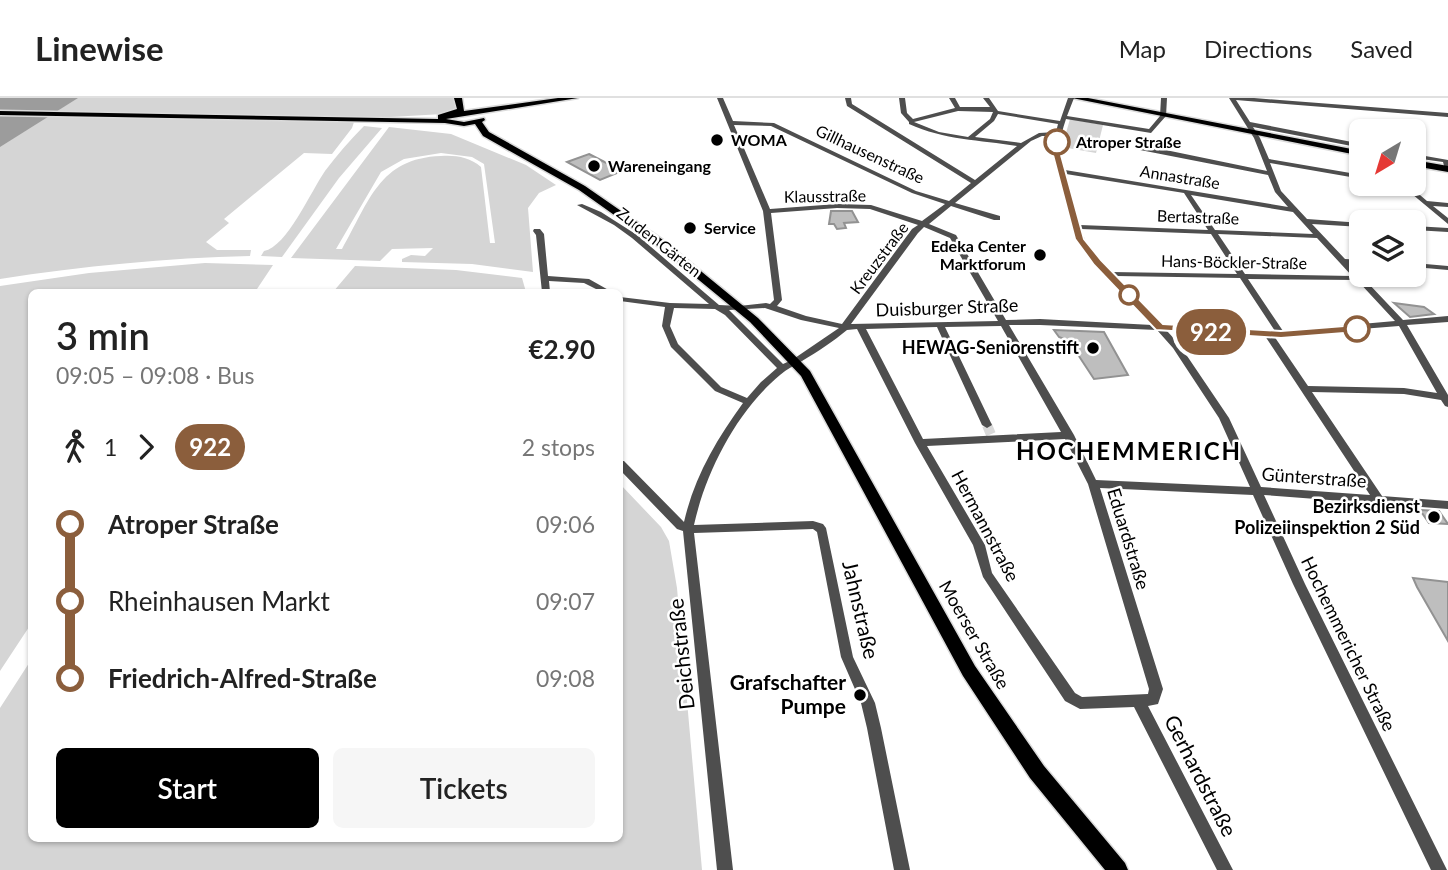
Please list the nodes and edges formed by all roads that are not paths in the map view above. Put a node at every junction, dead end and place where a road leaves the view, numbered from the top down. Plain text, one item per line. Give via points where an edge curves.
1 (458, 98) edge
2 (466, 98) edge
3 (576, 98) edge
4 (720, 98) edge
5 (848, 98) edge
6 (902, 98) edge
7 (952, 98) edge
8 (986, 98) edge
9 (1073, 98) edge
10 (1164, 98) edge
11 (1232, 98) edge
12 (1306, 101) edge
13 (958, 109) junction
14 (994, 111) junction
15 (0, 113) edge
16 (1448, 115) edge
17 (1163, 116) junction
18 (480, 119) junction
19 (434, 120) junction
20 (1062, 120) junction
21 (369, 122) junction
22 (910, 122) junction
23 (731, 123) junction
24 (1249, 124) junction
25 (896, 126) dead end
26 (886, 128) junction
27 (1151, 131) junction
28 (1058, 134) junction
29 (1255, 134) junction
30 (969, 139) junction
31 (1157, 143) junction
32 (1349, 143) edge
33 (1021, 145) junction
34 (509, 147) junction
35 (1349, 152) edge
36 (1191, 158) junction
37 (1426, 158) edge
38 (1267, 161) junction
39 (1426, 165) edge
40 (1448, 169) edge
41 (1061, 171) junction
42 (1272, 174) junction
43 (1349, 175) edge
44 (974, 182) junction
45 (1186, 192) junction
46 (1418, 196) edge
47 (948, 203) junction
48 (1426, 203) junction
49 (580, 205) dead end
50 (1448, 205) edge
51 (1295, 210) junction
52 (767, 211) junction
53 (997, 218) dead end
54 (1306, 221) junction
55 (1448, 222) edge
56 (923, 224) junction
57 (1349, 224) edge
58 (1075, 227) junction
59 (1426, 229) edge
60 (1448, 230) edge
61 (537, 231) dead end
62 (1213, 232) junction
63 (1319, 236) junction
64 (1343, 261) junction
65 (1349, 261) edge
66 (1426, 266) edge
67 (1349, 267) edge
68 (1448, 268) edge
69 (1108, 274) junction
70 (1244, 276) junction
71 (545, 278) junction
72 (1349, 278) edge
73 (1368, 287) edge
74 (546, 289) edge
75 (602, 289) edge
76 (623, 299) edge
77 (670, 305) junction
78 (773, 306) junction
79 (717, 307) junction
80 (739, 308) junction
81 (1448, 319) edge
82 (1004, 322) junction
83 (1402, 324) junction
84 (940, 325) junction
85 (860, 326) junction
86 (845, 327) junction
87 (1160, 327) junction
88 (1268, 334) junction
89 (1281, 334) junction
90 (789, 361) junction
91 (1305, 388) junction
92 (1447, 400) edge
93 (748, 402) junction
94 (987, 425) tunnel mouth
95 (1069, 435) junction
96 (920, 443) junction
97 (623, 467) edge
98 (1093, 484) junction
99 (1257, 491) junction
100 (1379, 500) junction
101 (1448, 505) edge
102 (688, 529) junction
103 (1153, 700) joint
104 (1138, 701) junction
105 (725, 870) edge
106 (902, 870) edge
107 (1118, 870) edge
108 (1225, 870) edge
109 (1439, 870) edge

1 - 19 main road via 459,112
2 - 18 main road, Moerser Straße
3 - 18 main road
4 - 23 street
5 - 26 street via 849,105
6 - 22 street
7 - 13 street
8 - 14 street
9 - 17 main road
9 - 20 street
10 - 17 street
11 - 12 street
11 - 24 street
12 - 16 street
13 - 14 street
13 - 22 street
14 - 20 street
14 - 30 street via 992,120
15 - 21 main road
17 - 27 street
17 - 29 main road
18 - 19 main road
18 - 19 main road via 455,126
18 - 34 main road, Moerser Straße via 486,134
19 - 21 main road
20 - 27 street
20 - 28 street
21 - 34 main road, Moerser Straße via 450,130
22 - 30 street via 938,135
23 - 47 street, Gillhausenstraße via 772,124 914,192
23 - 52 street
24 - 29 street
24 - 32 street
25 - 26 street
26 - 44 street
27 - 31 street
28 - 33 street, Kreuzstraße via 1041,134
28 - 41 street
29 - 35 main road
29 - 38 street
30 - 33 street
31 - 36 street
31 - 36 street via 1138,149
33 - 44 street, Kreuzstraße
34 - 80 main road, Moerser Straße via 617,212
36 - 42 street
37 - 40 street via 1446,161
38 - 42 street
38 - 43 street
39 - 40 main road
41 - 45 street, Annastraße
41 - 58 street
42 - 51 street via 1279,192
44 - 47 street, Kreuzstraße
45 - 51 street, Annastraße
45 - 62 street
46 - 48 street
47 - 53 street, Gillhausenstraße
47 - 56 street, Kreuzstraße
48 - 50 street
48 - 55 street
49 - 79 street, Zu den Gärten via 629,235
51 - 54 street
52 - 56 street, Klausstraße via 871,207
52 - 78 street via 778,300
54 - 57 street
54 - 63 street
56 - 82 street, Klausstraße via 953,237
56 - 86 street, Kreuzstraße
58 - 62 street, Bertastraße
58 - 69 street
59 - 60 street
61 - 71 street
62 - 63 street, Bertastraße
62 - 70 street
63 - 64 street
64 - 65 street
64 - 67 street
66 - 68 street
69 - 70 street, Hans-Böckler-Straße
69 - 87 street
70 - 72 street, Hans-Böckler-Straße
70 - 89 street
71 - 74 street
71 - 75 street via 586,281
73 - 83 street
76 - 77 street, Duisburger Straße
77 - 79 street, Duisburger Straße
77 - 93 street via 666,326 674,345 718,389
78 - 80 street, Duisburger Straße
78 - 86 street, Duisburger Straße
79 - 80 street, Duisburger Straße
79 - 90 street, Moerser Straße
80 - 90 main road, Moerser Straße
81 - 83 street, Duisburger Straße
82 - 84 street, Duisburger Straße
82 - 87 street, Duisburger Straße
82 - 95 street, Eduardstraße
83 - 89 street, Duisburger Straße
83 - 92 street
84 - 85 street, Duisburger Straße
84 - 94 street
85 - 86 street, Duisburger Straße
85 - 96 street, Hermannstraße
86 - 90 street, Kreuzstraße
87 - 88 street, Duisburger Straße
87 - 99 street, Hochemmericher Straße via 1224,418
88 - 89 street, Duisburger Straße
88 - 91 street
90 - 93 street, Kreuzstraße
90 - 107 main road, Moerser Straße via 821,402 969,671 1037,772
91 - 92 street via 1416,392
91 - 100 street
93 - 102 street, Kreuzstraße via 703,478
95 - 96 street
95 - 98 street, Eduardstraße
96 - 104 street, Hermannstraße via 979,545 987,574 1070,697 1080,704
97 - 102 street
98 - 99 street, Günterstraße
98 - 103 street, Eduardstraße via 1156,689
99 - 100 street, Günterstraße
99 - 109 street, Hochemmericher Straße
100 - 101 street, Günterstraße
102 - 105 street, Deichstraße
102 - 106 street, Jahnstraße via 813,525 822,531 847,657 874,728
103 - 104 street, Hermannstraße
104 - 108 street, Gerhardstraße

